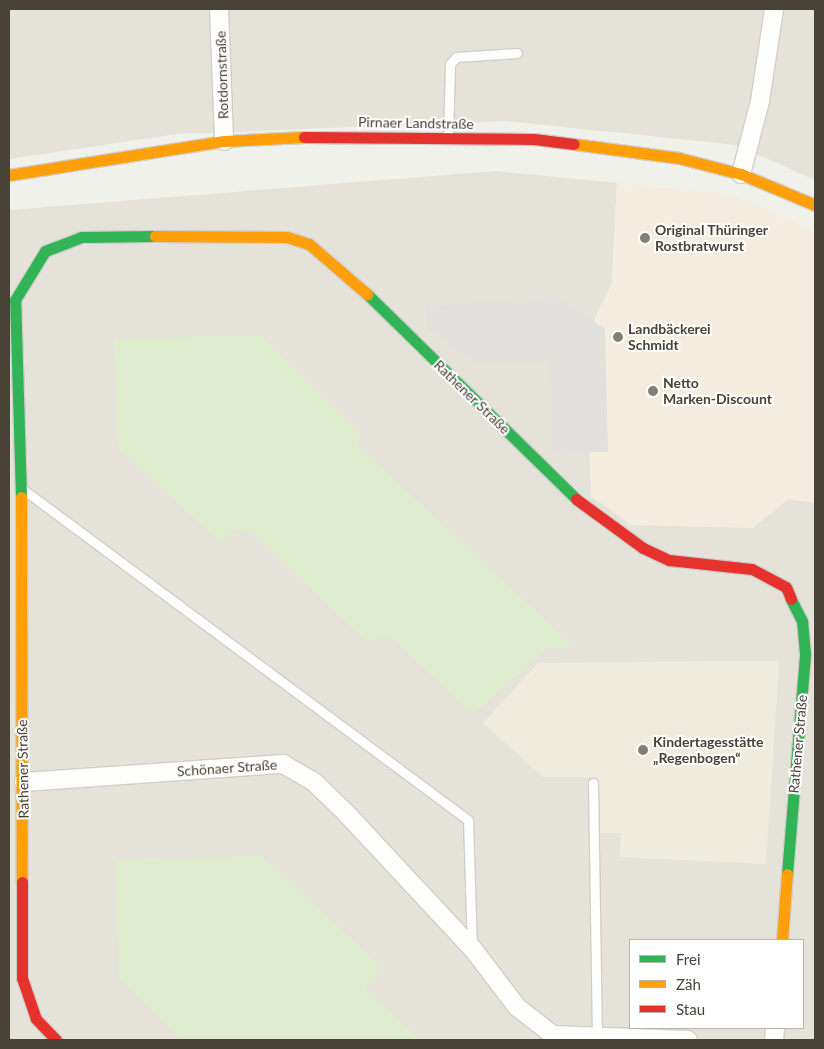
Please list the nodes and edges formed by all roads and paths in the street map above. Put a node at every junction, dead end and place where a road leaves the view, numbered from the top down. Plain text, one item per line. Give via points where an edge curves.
1 (219, 9) edge
2 (774, 9) edge
3 (517, 53) dead end
4 (448, 138) junction
5 (224, 141) junction
6 (741, 174) junction
7 (9, 175) edge
8 (815, 205) edge
9 (21, 488) junction
10 (14, 599) edge
11 (24, 782) junction
12 (593, 783) dead end
13 (782, 939) edge
14 (472, 949) junction
15 (9, 977) edge
16 (22, 978) junction
17 (598, 1037) junction
18 (56, 1040) edge
19 (688, 1040) edge

1 - 5 street, Rotdornstraße
2 - 6 street via 760,101
3 - 4 lane via 456,56 450,64
4 - 5 street, Pirnaer Landstraße
4 - 6 street, Pirnaer Landstraße via 534,139 636,149
5 - 7 street, Pirnaer Landstraße
6 - 8 street, Pirnaer Landstraße
9 - 10 street, Rathener Straße
9 - 13 street, Rathener Straße via 15,300 44,251 81,237 229,234 287,237 309,244 334,262 575,498 643,548 670,560 752,569 786,588 802,621 805,654
9 - 14 lane via 201,618 468,820
10 - 11 street, Rathener Straße
11 - 14 street, Schönaer Straße via 283,764 313,781
11 - 16 street, Rathener Straße
12 - 17 lane
14 - 17 street, Schönaer Straße via 517,1007 553,1036
15 - 16 lane
16 - 18 street, Rathener Straße via 36,1019
17 - 19 street, Schönaer Straße

